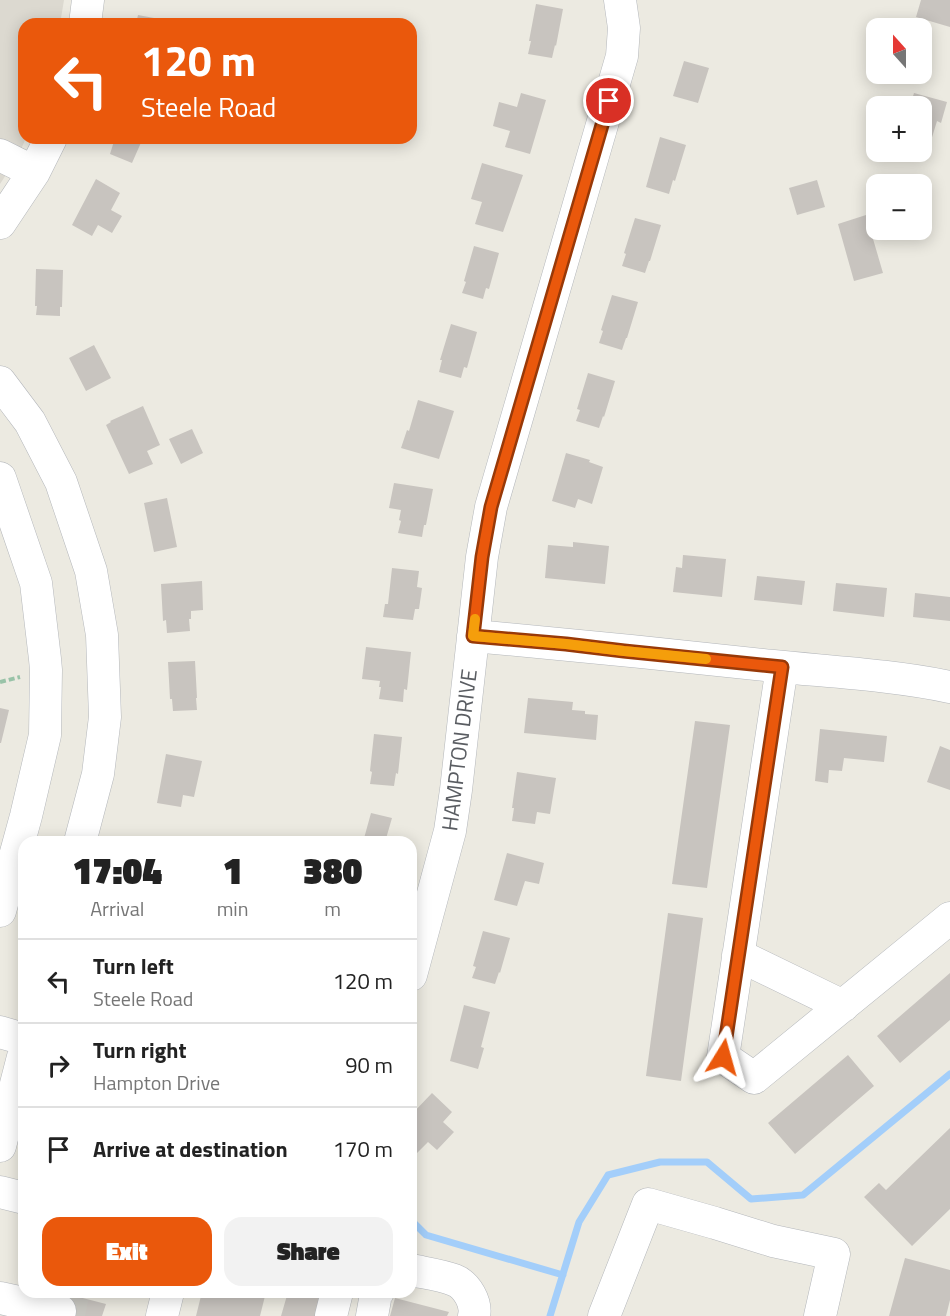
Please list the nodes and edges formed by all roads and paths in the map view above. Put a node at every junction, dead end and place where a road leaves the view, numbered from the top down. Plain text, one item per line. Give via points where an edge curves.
1 (88, 0) edge
2 (620, 0) edge
3 (86, 18) edge
4 (48, 144) edge
5 (0, 155) edge
6 (34, 172) junction
7 (0, 223) edge
8 (0, 382) edge
9 (0, 478) edge
10 (473, 636) junction
11 (782, 667) junction
12 (950, 687) edge
13 (21, 836) edge
14 (82, 836) edge
15 (18, 845) edge
16 (0, 911) edge
17 (950, 918) edge
18 (417, 953) edge
19 (738, 955) junction
20 (843, 1006) junction
21 (0, 1032) edge
22 (18, 1037) edge
23 (18, 1080) edge
24 (8, 1125) edge
25 (0, 1192) edge
26 (18, 1196) edge
27 (417, 1271) edge
28 (166, 1298) edge
29 (185, 1298) edge
30 (336, 1298) edge
31 (375, 1298) edge
32 (15, 1301) edge
33 (60, 1311) dead end
34 (614, 1313) edge
35 (162, 1316) edge
36 (181, 1316) edge
37 (331, 1316) edge
38 (372, 1316) edge
39 (474, 1316) edge
40 (820, 1316) edge

1 - 3 street
2 - 10 street, HAMPTON DRIVE via 622,56 491,507
4 - 6 street
5 - 6 street
6 - 7 street
8 - 14 street via 30,422 61,482 91,570 102,635 105,717 98,774
9 - 13 street via 36,583 46,670 45,735
10 - 11 street
10 - 18 street, HAMPTON DRIVE via 450,831
11 - 12 street
11 - 19 street
15 - 16 street
17 - 20 street
19 - 20 street
19 - 20 street via 723,1057 754,1078
21 - 22 street
23 - 24 street
25 - 26 street
27 - 39 street via 457,1281 470,1295 476,1310
28 - 35 street
29 - 36 street
30 - 37 street
31 - 38 street
32 - 33 street
34 - 40 street via 648,1204 773,1241 834,1254

